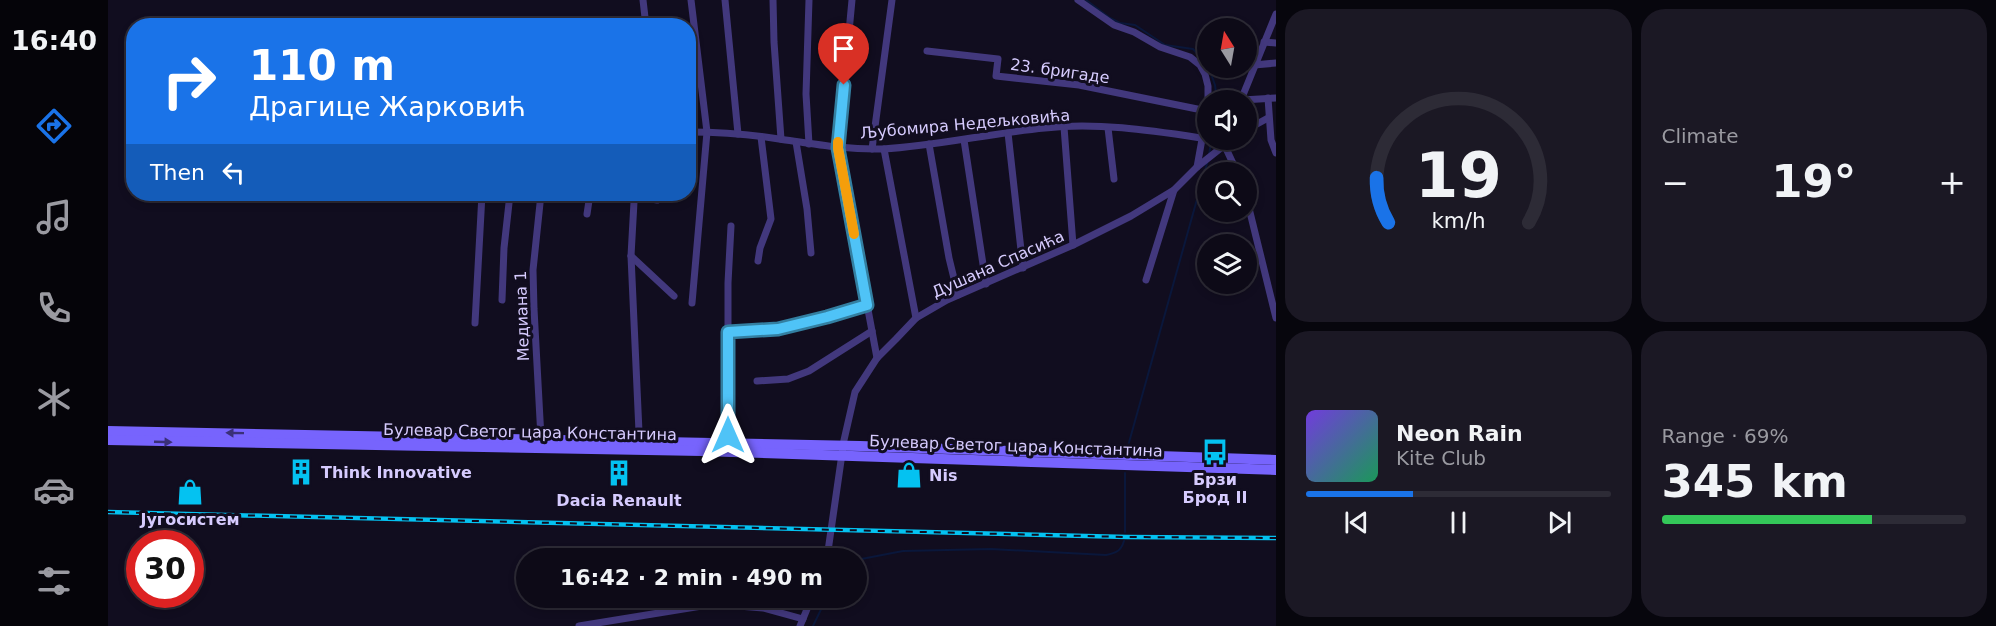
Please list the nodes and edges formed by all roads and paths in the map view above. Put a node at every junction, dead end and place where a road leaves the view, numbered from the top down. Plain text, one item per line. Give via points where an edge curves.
1 (643, 0) edge
2 (691, 0) edge
3 (725, 0) edge
4 (773, 0) edge
5 (809, 0) edge
6 (852, 0) edge
7 (892, 0) edge
8 (1078, 0) edge
9 (1276, 14) edge
10 (645, 18) edge
11 (693, 18) edge
12 (696, 41) edge
13 (1264, 42) junction
14 (1276, 44) edge
15 (927, 51) dead end
16 (1257, 58) edge
17 (1276, 63) edge
18 (1257, 65) edge
19 (1208, 90) edge
20 (1272, 98) edge
21 (1257, 99) edge
22 (1197, 109) edge
23 (1268, 118) junction
24 (1257, 123) edge
25 (1064, 127) junction
26 (1108, 128) junction
27 (696, 132) edge
28 (707, 132) junction
29 (1008, 132) junction
30 (738, 134) junction
31 (762, 136) junction
32 (1197, 137) edge
33 (781, 139) junction
34 (964, 140) junction
35 (796, 142) junction
36 (809, 144) junction
37 (929, 144) junction
38 (838, 148) junction
39 (873, 149) junction
40 (884, 149) junction
41 (1216, 150) edge
42 (1276, 153) edge
43 (1203, 162) edge
44 (1197, 167) edge
45 (1114, 179) dead end
46 (1174, 189) junction
47 (482, 201) edge
48 (509, 201) edge
49 (540, 201) edge
50 (589, 201) edge
51 (635, 201) edge
52 (587, 214) dead end
53 (1252, 222) edge
54 (732, 226) dead end
55 (1073, 245) junction
56 (811, 253) dead end
57 (632, 256) junction
58 (758, 261) dead end
59 (1023, 268) junction
60 (1146, 280) dead end
61 (986, 284) junction
62 (958, 295) junction
63 (674, 296) dead end
64 (502, 300) dead end
65 (692, 303) dead end
66 (867, 305) junction
67 (916, 318) junction
68 (1276, 318) edge
69 (475, 323) dead end
70 (872, 331) junction
71 (728, 332) junction
72 (877, 358) junction
73 (757, 381) dead end
74 (108, 431) edge
75 (639, 432) dead end
76 (728, 435) dead end
77 (541, 438) junction
78 (108, 440) edge
79 (842, 451) junction
80 (1276, 460) edge
81 (1276, 470) edge
82 (828, 548) edge
83 (807, 608) edge
84 (801, 622) edge
85 (579, 626) edge

1 - 10 street
2 - 11 street
3 - 30 street
4 - 33 street
5 - 36 street
6 - 38 street
7 - 39 street
8 - 19 street via 1114,25 1190,57 1205,74
9 - 13 street
12 - 28 street
13 - 14 street
13 - 16 street
15 - 22 street, 23. бригаде via 998,59 996,76 1079,85
17 - 18 street
20 - 21 street
20 - 23 street
23 - 24 street
23 - 42 street
25 - 26 street, Љубомира Недељковића
25 - 29 street, Љубомира Недељковића
25 - 55 street
26 - 32 street, Љубомира Недељковића
26 - 45 street
27 - 28 street, Љубомира Недељковића
28 - 30 street, Љубомира Недељковића
28 - 65 street
29 - 34 street, Љубомира Недељковића
29 - 59 street
30 - 31 street, Љубомира Недељковића
31 - 33 street, Љубомира Недељковића
31 - 58 street via 771,219
33 - 35 street, Љубомира Недељковића
34 - 37 street, Љубомира Недељковића
34 - 61 street
35 - 36 street, Љубомира Недељковића
35 - 56 street
36 - 38 street, Љубомира Недељковића
37 - 40 street, Љубомира Недељковића
37 - 62 street
38 - 39 street, Љубомира Недељковића
38 - 66 street
39 - 40 street, Љубомира Недељковића
40 - 67 street
41 - 43 street, Душана Спасића
44 - 46 street, Душана Спасића
46 - 55 street, Душана Спасића
46 - 60 street
47 - 69 street
48 - 64 street
49 - 77 street, Медиана 1 via 533,270
50 - 52 street
51 - 57 street
53 - 68 street
54 - 71 street
55 - 59 street, Душана Спасића
57 - 63 street
57 - 75 street
59 - 61 street, Душана Спасића
61 - 62 street, Душана Спасића
62 - 67 street, Душана Спасића
66 - 70 street
66 - 71 street via 778,329
67 - 72 street, Душана Спасића
70 - 72 street
70 - 73 street via 809,370 788,379
71 - 76 street
72 - 79 street, Душана Спасића via 855,392
77 -> 74 main road, Булевар Светог цара Константина
77 - 79 main road, Булевар Светог цара Константина
78 -> 79 main road, Булевар Светог цара Константина
79 - 80 main road, Булевар Светог цара Константина
79 - 81 main road, Булевар Светог цара Константина
79 - 82 street, Душана Спасића
83 - 84 street
84 - 85 street via 763,608 714,604

